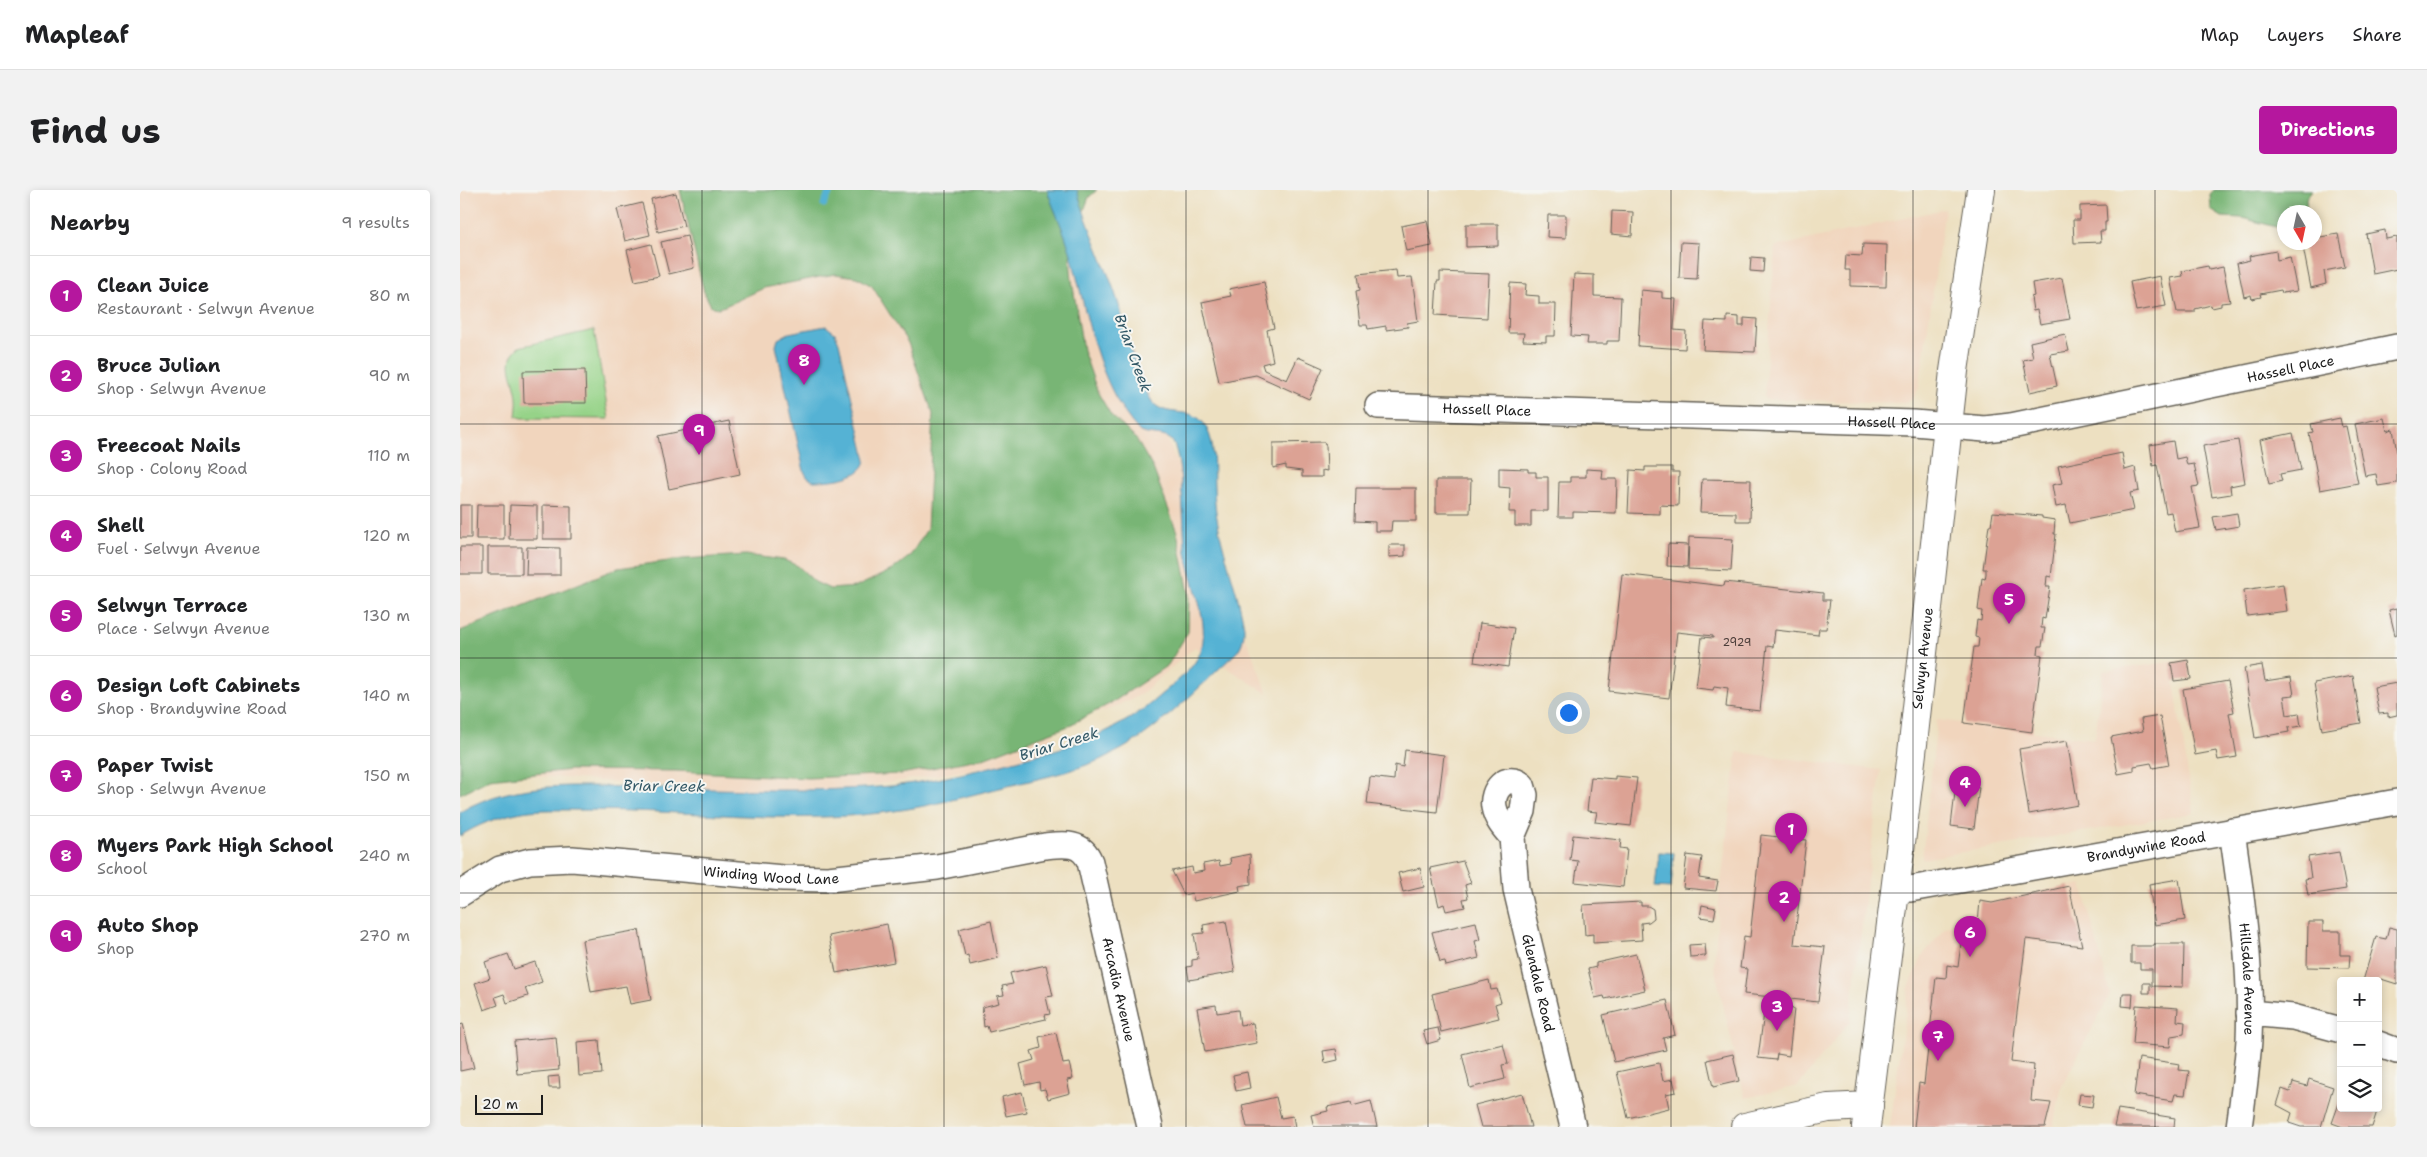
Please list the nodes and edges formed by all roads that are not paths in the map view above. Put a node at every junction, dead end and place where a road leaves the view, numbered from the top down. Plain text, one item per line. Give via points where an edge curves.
1 (1981, 190) edge
2 (2397, 347) edge
3 (1378, 406) dead end
4 (1947, 426) junction
5 (2397, 802) edge
6 (2232, 831) junction
7 (1512, 837) dead end
8 (1086, 853) joint
9 (1895, 889) junction
10 (460, 894) edge
11 (2249, 1013) junction
12 (2337, 1029) edge
13 (2382, 1045) edge
14 (2397, 1051) edge
15 (1867, 1117) edge
16 (1150, 1127) edge
17 (1572, 1127) edge
18 (1745, 1127) edge
19 (2239, 1127) edge

1 - 4 street, Selwyn Avenue
2 - 4 street, Hassell Place via 2011,426 1985,429
3 - 4 street, Hassell Place
4 - 9 street, Selwyn Avenue
5 - 6 street, Brandywine Road
6 - 9 street, Brandywine Road via 1910,889
6 - 11 street, Hillsdale Avenue via 2244,919
7 - 17 street, Glendale Road via 1518,896
8 - 10 street, Winding Wood Lane via 1070,844 1057,845 937,867 828,879 783,878 572,859 537,861 500,869
8 - 16 street, Arcadia Avenue
9 - 15 street, Selwyn Avenue
11 - 12 street via 2293,1017
11 - 19 street, Hillsdale Avenue
13 - 14 street
15 - 18 street via 1828,1108

